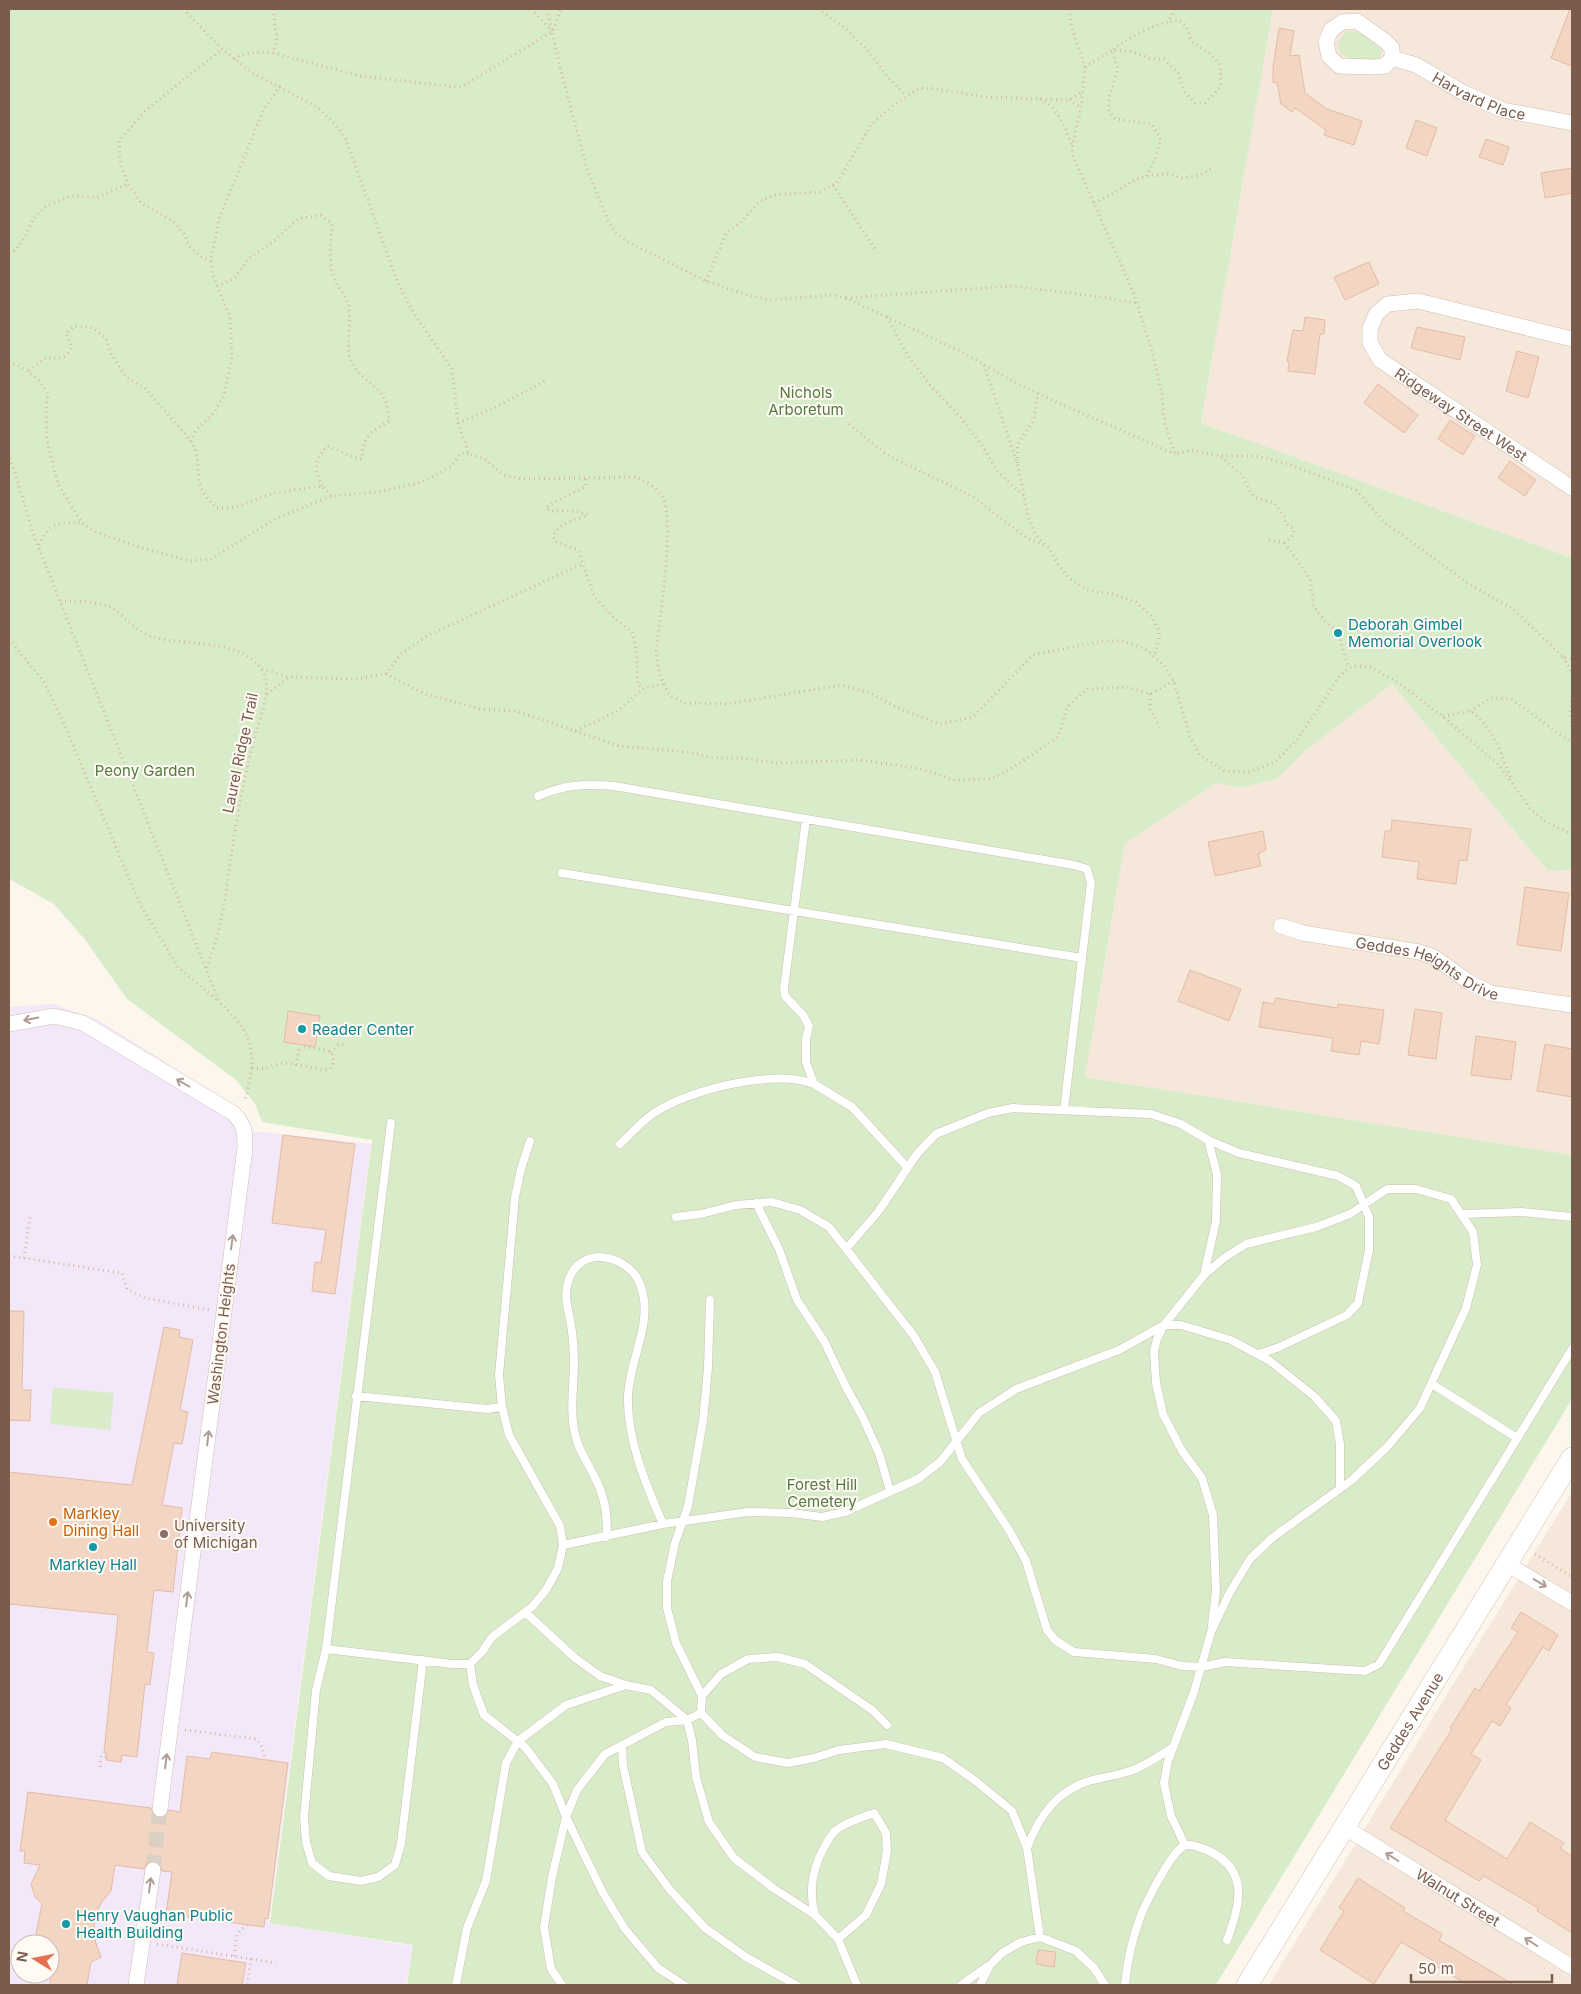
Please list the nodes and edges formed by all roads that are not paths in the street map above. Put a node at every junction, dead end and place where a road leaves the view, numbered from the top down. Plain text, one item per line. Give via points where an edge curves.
1 (1392, 58) dead end
2 (1572, 123) edge
3 (1572, 339) edge
4 (1572, 488) edge
5 (538, 796) dead end
6 (806, 819) junction
7 (562, 873) dead end
8 (794, 911) junction
9 (1281, 926) dead end
10 (1082, 958) junction
11 (1572, 1005) edge
12 (9, 1024) edge
13 (814, 1084) junction
14 (1064, 1110) junction
15 (391, 1123) dead end
16 (1208, 1140) junction
17 (530, 1141) dead end
18 (620, 1144) dead end
19 (907, 1167) junction
20 (756, 1203) junction
21 (1364, 1205) junction
22 (1463, 1214) junction
23 (676, 1217) dead end
24 (1572, 1217) edge
25 (846, 1249) junction
26 (1204, 1276) junction
27 (710, 1300) dead end
28 (1164, 1324) junction
29 (1572, 1349) edge
30 (1258, 1354) junction
31 (1432, 1384) junction
32 (356, 1396) junction
33 (502, 1407) junction
34 (1517, 1438) junction
35 (957, 1440) junction
36 (1572, 1458) edge
37 (1340, 1489) junction
38 (890, 1491) junction
39 (683, 1521) junction
40 (663, 1524) junction
41 (606, 1537) junction
42 (563, 1545) junction
43 (1507, 1564) junction
44 (1572, 1603) edge
45 (525, 1612) junction
46 (1212, 1632) junction
47 (326, 1649) junction
48 (423, 1660) junction
49 (470, 1664) junction
50 (1202, 1667) junction
51 (626, 1684) junction
52 (702, 1696) junction
53 (701, 1713) junction
54 (687, 1720) junction
55 (887, 1725) dead end
56 (518, 1741) junction
57 (622, 1745) junction
58 (1173, 1747) junction
59 (160, 1809) tunnel mouth
60 (566, 1817) junction
61 (1344, 1828) junction
62 (1185, 1845) junction
63 (1026, 1848) junction
64 (153, 1870) tunnel mouth
65 (815, 1915) junction
66 (1040, 1937) junction
67 (838, 1939) junction
68 (1227, 1940) dead end
69 (990, 1965) junction
70 (1572, 1967) edge
71 (136, 1985) edge
72 (456, 1985) edge
73 (562, 1985) edge
74 (684, 1985) edge
75 (796, 1985) edge
76 (857, 1985) edge
77 (961, 1985) edge
78 (980, 1985) edge
79 (1105, 1985) edge
80 (1125, 1985) edge
81 (1247, 1985) edge

1 - 2 street, Harvard Place via 1416,65 1464,93 1503,110
3 - 4 street, Ridgeway Street West via 1418,301 1388,304 1376,314 1370,329 1370,343 1380,360
5 - 6 lane via 576,785 614,786
6 - 8 lane
6 - 10 lane via 1074,865 1087,870 1091,884
7 - 8 lane
8 - 10 lane
8 - 13 lane via 784,992 809,1026 806,1062
9 - 11 street, Geddes Heights Drive via 1303,933 1418,952 1434,957 1490,993
10 - 14 lane
59 -> 12 street, Washington Heights via 245,1133 242,1121 233,1113 83,1023 54,1016
13 - 18 lane via 797,1078 783,1078 705,1090 653,1113
13 - 19 lane via 852,1107
14 - 16 lane via 1151,1114 1181,1124
14 - 19 lane via 1012,1108 988,1112 936,1134
15 - 32 lane
16 - 21 lane via 1238,1153 1338,1176 1356,1186
16 - 26 lane via 1217,1174 1216,1221
17 - 33 lane via 515,1197 499,1375
19 - 25 lane via 878,1212
20 - 23 lane
20 - 25 lane via 772,1202 800,1210 829,1228
20 - 38 lane via 779,1249 797,1300 824,1341 880,1453
21 - 22 lane via 1387,1189 1416,1189 1451,1199
21 - 26 lane via 1316,1227 1246,1244
21 - 30 lane via 1370,1250 1358,1303 1347,1315 1278,1348
22 - 24 lane via 1521,1212
22 - 31 lane via 1473,1232 1477,1264 1466,1308
25 - 35 lane via 914,1336 935,1372
26 - 28 lane
27 - 39 lane via 703,1421
28 - 30 lane via 1181,1325 1231,1340
28 - 35 lane via 1119,1350 1016,1389 979,1413
28 - 46 lane via 1154,1351 1156,1383 1163,1414 1182,1451 1202,1478 1213,1515 1216,1591
29 - 34 lane
30 - 37 lane via 1315,1397 1336,1421 1340,1444
31 - 34 lane
31 - 37 lane via 1420,1408 1388,1446
32 - 33 lane via 487,1409
32 - 47 lane
33 - 42 lane via 509,1436 560,1526
34 - 50 lane via 1379,1664 1365,1671 1225,1662
35 - 38 lane via 940,1462 918,1478
35 - 50 lane via 962,1459 1026,1561 1047,1630 1055,1640 1074,1652 1156,1659
36 - 43 main road, Geddes Avenue
37 - 46 lane via 1272,1538 1250,1559 1230,1592
38 - 39 lane via 844,1512 822,1517 748,1512
39 - 40 lane
39 - 52 lane via 667,1581 667,1608 676,1643
40 - 41 lane
40 - 41 lane via 641,1466 629,1413 630,1380 645,1314 643,1292 638,1279 627,1267 611,1258 587,1260 570,1274 566,1284 574,1345 573,1423 580,1449 604,1499 608,1523
41 - 42 lane
42 - 45 lane via 558,1568 546,1590
43 -> 44 street
43 - 61 main road, Geddes Avenue
45 - 49 lane via 492,1637
45 - 51 lane via 575,1658 600,1676
46 - 50 lane
47 - 48 lane
47 - 48 lane via 316,1690 306,1779 306,1842 312,1863 329,1876 361,1881 378,1877 395,1865 401,1844
48 - 49 lane
49 - 56 lane via 473,1685 484,1715
50 - 58 lane
51 - 54 lane via 651,1690
51 - 56 lane via 566,1705
52 - 53 lane
52 - 55 lane via 721,1674 748,1659 777,1657 805,1664 872,1710
53 - 54 lane
53 - 63 lane via 722,1736 755,1757 788,1763 839,1750 886,1744 943,1758 1012,1811
54 - 57 lane via 666,1722
54 - 65 lane via 696,1777 709,1822 734,1858
56 - 60 lane via 553,1784
56 - 72 lane via 506,1764 486,1881 467,1928
57 - 60 lane via 605,1754 577,1790
57 - 75 lane via 623,1765 642,1852 670,1890 705,1928 746,1957
58 - 62 lane via 1166,1772 1165,1792 1171,1816
58 - 63 lane via 1132,1771 1089,1780 1068,1789 1035,1826
60 - 73 lane via 544,1927 552,1969
60 - 74 lane via 603,1893 625,1929 658,1968
70 -> 61 street, Walnut Street
61 - 81 main road, Geddes Avenue
62 - 68 lane via 1222,1858 1234,1872 1239,1903
62 - 80 lane via 1174,1855 1140,1917
63 - 66 lane
71 -> 64 street
65 - 67 lane
65 - 67 lane via 811,1901 812,1885 822,1851 834,1832 874,1813 886,1833 887,1851 881,1884 866,1915
66 - 69 lane via 1021,1942
66 - 79 lane via 1076,1951 1094,1968
67 - 76 lane
69 - 77 lane
69 - 78 lane

